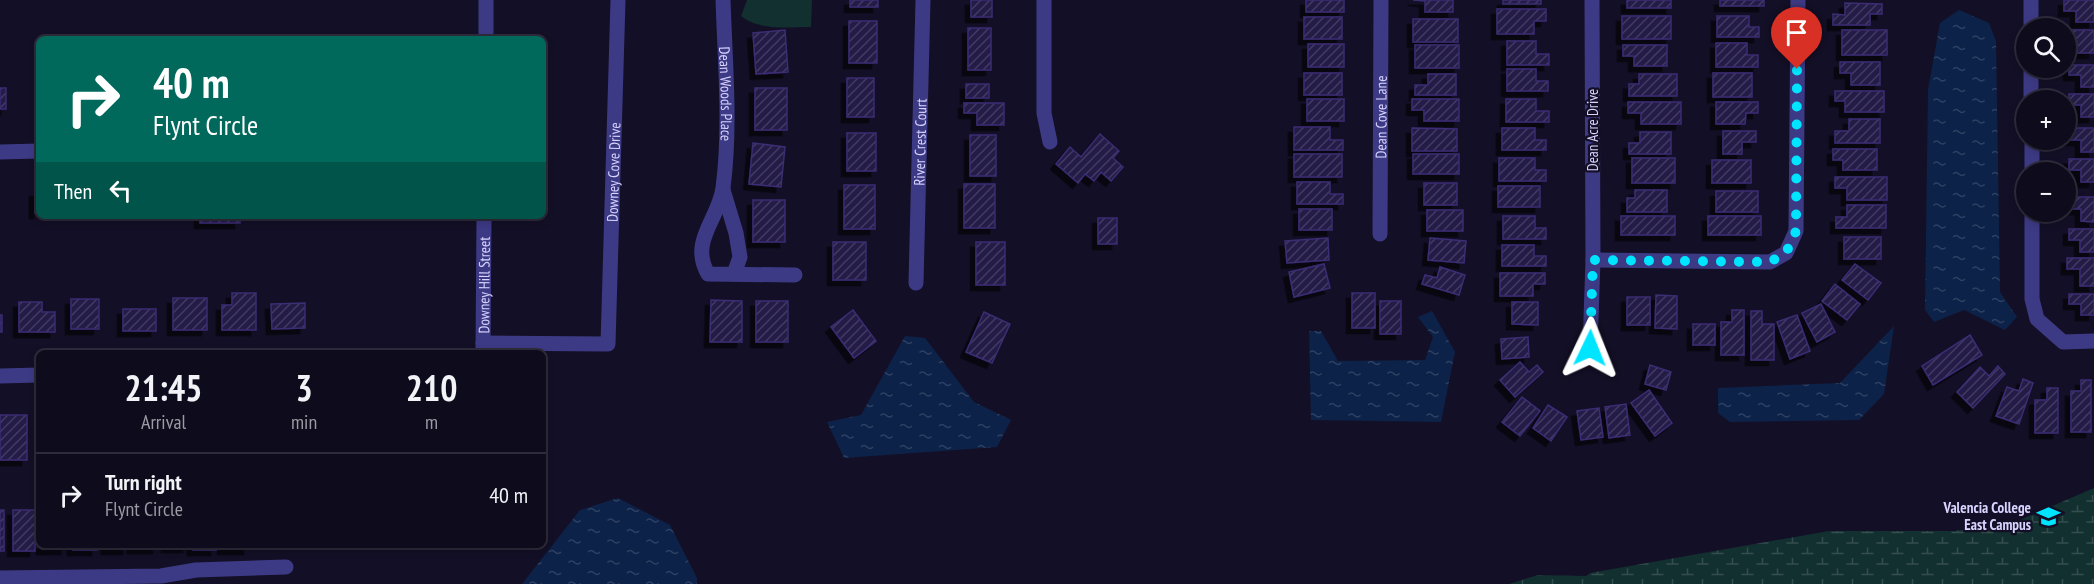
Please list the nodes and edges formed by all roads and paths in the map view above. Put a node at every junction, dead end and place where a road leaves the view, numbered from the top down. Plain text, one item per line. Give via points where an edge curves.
1 (486, 0) edge
2 (618, 0) edge
3 (723, 0) edge
4 (923, 0) edge
5 (1044, 0) edge
6 (1381, 0) edge
7 (1592, 0) edge
8 (1798, 0) edge
9 (2031, 0) edge
10 (2031, 18) edge
11 (486, 36) edge
12 (1050, 142) dead end
13 (36, 151) edge
14 (0, 152) edge
15 (723, 190) junction
16 (484, 219) edge
17 (2032, 222) edge
18 (1380, 234) dead end
19 (1593, 260) junction
20 (734, 274) junction
21 (795, 275) dead end
22 (916, 283) dead end
23 (2094, 341) edge
24 (483, 348) edge
25 (1590, 348) dead end
26 (36, 375) edge
27 (0, 376) edge
28 (286, 567) dead end
29 (0, 578) edge

1 - 11 street
2 - 24 street, Downey Cove Drive via 608,344
3 - 15 street, Dean Woods Place via 727,111
4 - 22 street, River Crest Court
5 - 12 street via 1044,113
6 - 18 street, Dean Cove Lane
7 - 19 street, Dean Acre Drive
8 - 19 street via 1796,231 1786,253 1770,262
9 - 10 street
13 - 14 street
15 - 20 street via 740,257
15 - 20 street via 701,246 703,264 708,274
16 - 24 street, Downey Hill Street
17 - 23 street via 2032,298 2037,319 2063,342
19 - 25 street, Dean Acre Drive
20 - 21 street
26 - 27 street
28 - 29 street via 196,570 161,576

